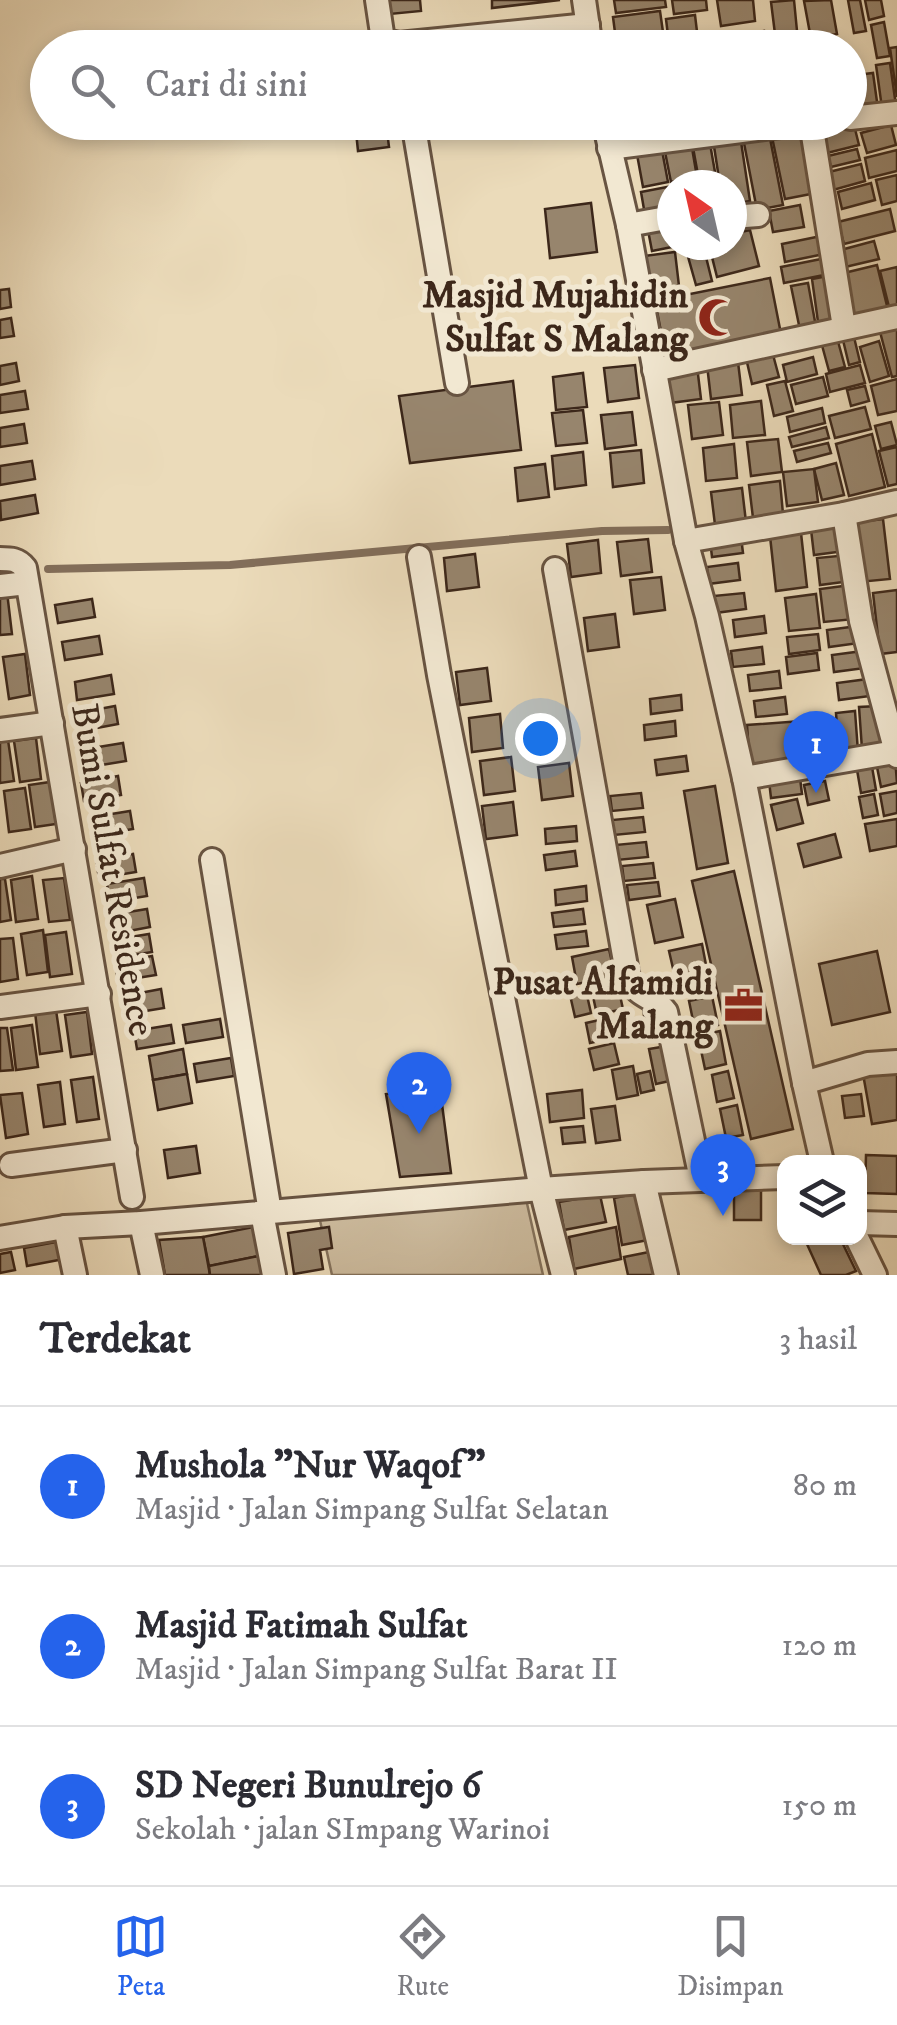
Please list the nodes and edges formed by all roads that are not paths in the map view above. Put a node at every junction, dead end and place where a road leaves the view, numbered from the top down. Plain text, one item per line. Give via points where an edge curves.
1 (377, 0) edge
2 (584, 0) edge
3 (382, 30) edge
4 (589, 30) edge
5 (897, 113) edge
6 (867, 116) edge
7 (416, 140) edge
8 (607, 140) edge
9 (671, 140) edge
10 (814, 140) edge
11 (609, 148) junction
12 (758, 215) dead end
13 (747, 216) edge
14 (657, 220) edge
15 (628, 226) junction
16 (897, 317) edge
17 (844, 327) junction
18 (654, 370) junction
19 (458, 383) dead end
20 (897, 502) edge
21 (844, 514) junction
22 (686, 541) junction
23 (419, 557) dead end
24 (7, 559) edge
25 (554, 569) dead end
26 (26, 583) junction
27 (0, 586) edge
28 (52, 723) junction
29 (0, 730) edge
30 (896, 754) edge
31 (744, 778) junction
32 (74, 850) junction
33 (212, 860) dead end
34 (0, 866) edge
35 (98, 994) junction
36 (0, 1007) edge
37 (897, 1062) edge
38 (804, 1083) junction
39 (124, 1150) junction
40 (820, 1155) edge
41 (11, 1164) dead end
42 (777, 1177) edge
43 (701, 1179) junction
44 (644, 1182) junction
45 (541, 1189) junction
46 (132, 1198) dead end
47 (266, 1212) junction
48 (142, 1223) junction
49 (867, 1223) edge
50 (897, 1224) edge
51 (65, 1227) junction
52 (0, 1238) edge
53 (860, 1245) edge
54 (74, 1275) edge
55 (152, 1275) edge
56 (274, 1275) edge
57 (563, 1275) edge
58 (666, 1275) edge
59 (875, 1275) edge

1 - 3 street
2 - 4 street
5 - 6 street
7 - 19 street
8 - 11 street
9 - 11 street
10 - 17 street
11 - 15 street
12 - 13 street
14 - 15 street
15 - 18 street
16 - 17 street
17 - 18 street
18 - 22 street
20 - 21 street
21 - 22 street
21 - 30 street via 861,621
22 - 31 street
23 - 45 street
24 - 26 street, Bumi Sulfat Residence via 21,562
25 - 43 street via 628,978 666,1012
26 - 27 street
26 - 28 street, Bumi Sulfat Residence
28 - 29 street
28 - 32 street, Bumi Sulfat Residence
30 - 31 street
31 - 38 street
32 - 34 street
32 - 35 street, Bumi Sulfat Residence
33 - 47 street
35 - 36 street
35 - 39 street, Bumi Sulfat Residence
37 - 38 street
38 - 40 street
39 - 41 street
39 - 46 street, Bumi Sulfat Residence
42 - 43 street
43 - 44 street
44 - 45 street
44 - 58 street
45 - 47 street
45 - 57 street
47 - 48 street
47 - 56 street
48 - 51 street
48 - 55 street
49 - 50 street
51 - 52 street
51 - 54 street
53 - 59 street

